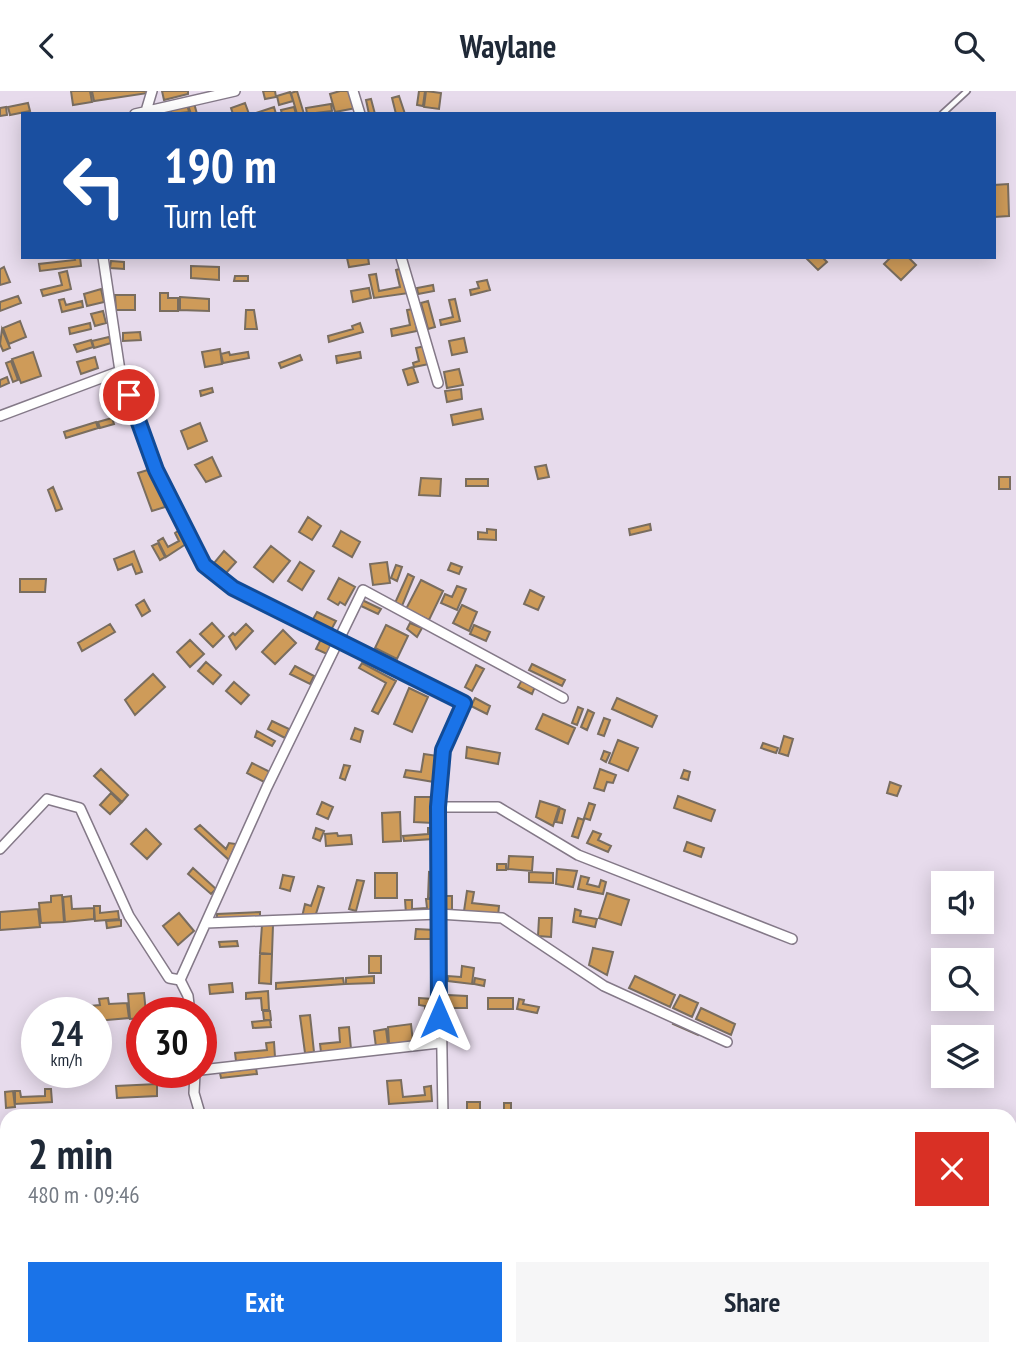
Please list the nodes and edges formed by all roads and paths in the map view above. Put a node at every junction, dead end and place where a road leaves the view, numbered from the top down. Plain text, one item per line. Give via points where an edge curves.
1 (152, 91) edge
2 (235, 91) edge
3 (354, 91) edge
4 (967, 91) edge
5 (146, 111) junction
6 (142, 112) edge
7 (359, 112) edge
8 (944, 112) edge
9 (103, 259) edge
10 (402, 259) edge
11 (120, 371) junction
12 (438, 383) dead end
13 (0, 416) edge
14 (338, 638) junction
15 (563, 698) dead end
16 (438, 807) junction
17 (0, 849) edge
18 (439, 914) junction
19 (206, 923) junction
20 (792, 939) dead end
21 (180, 980) junction
22 (188, 997) edge
23 (727, 1042) dead end
24 (439, 1043) junction
25 (217, 1068) edge
26 (194, 1088) edge
27 (199, 1109) edge
28 (443, 1109) edge

1 - 5 street
2 - 5 street
3 - 7 street
4 - 8 lane
5 - 6 street
9 - 11 street
10 - 12 street
11 - 13 street
11 - 14 street via 156,470 204,565 233,588
14 - 15 street via 363,590
14 - 16 street via 464,703 443,750
14 - 19 street
16 - 18 street
16 - 20 street via 498,807 578,855
17 - 21 street via 47,799 80,808 129,916 169,978
18 - 19 street
18 - 23 street via 502,918 604,986
18 - 24 street
19 - 21 street
21 - 22 street
24 - 25 street
24 - 28 street
26 - 27 street

